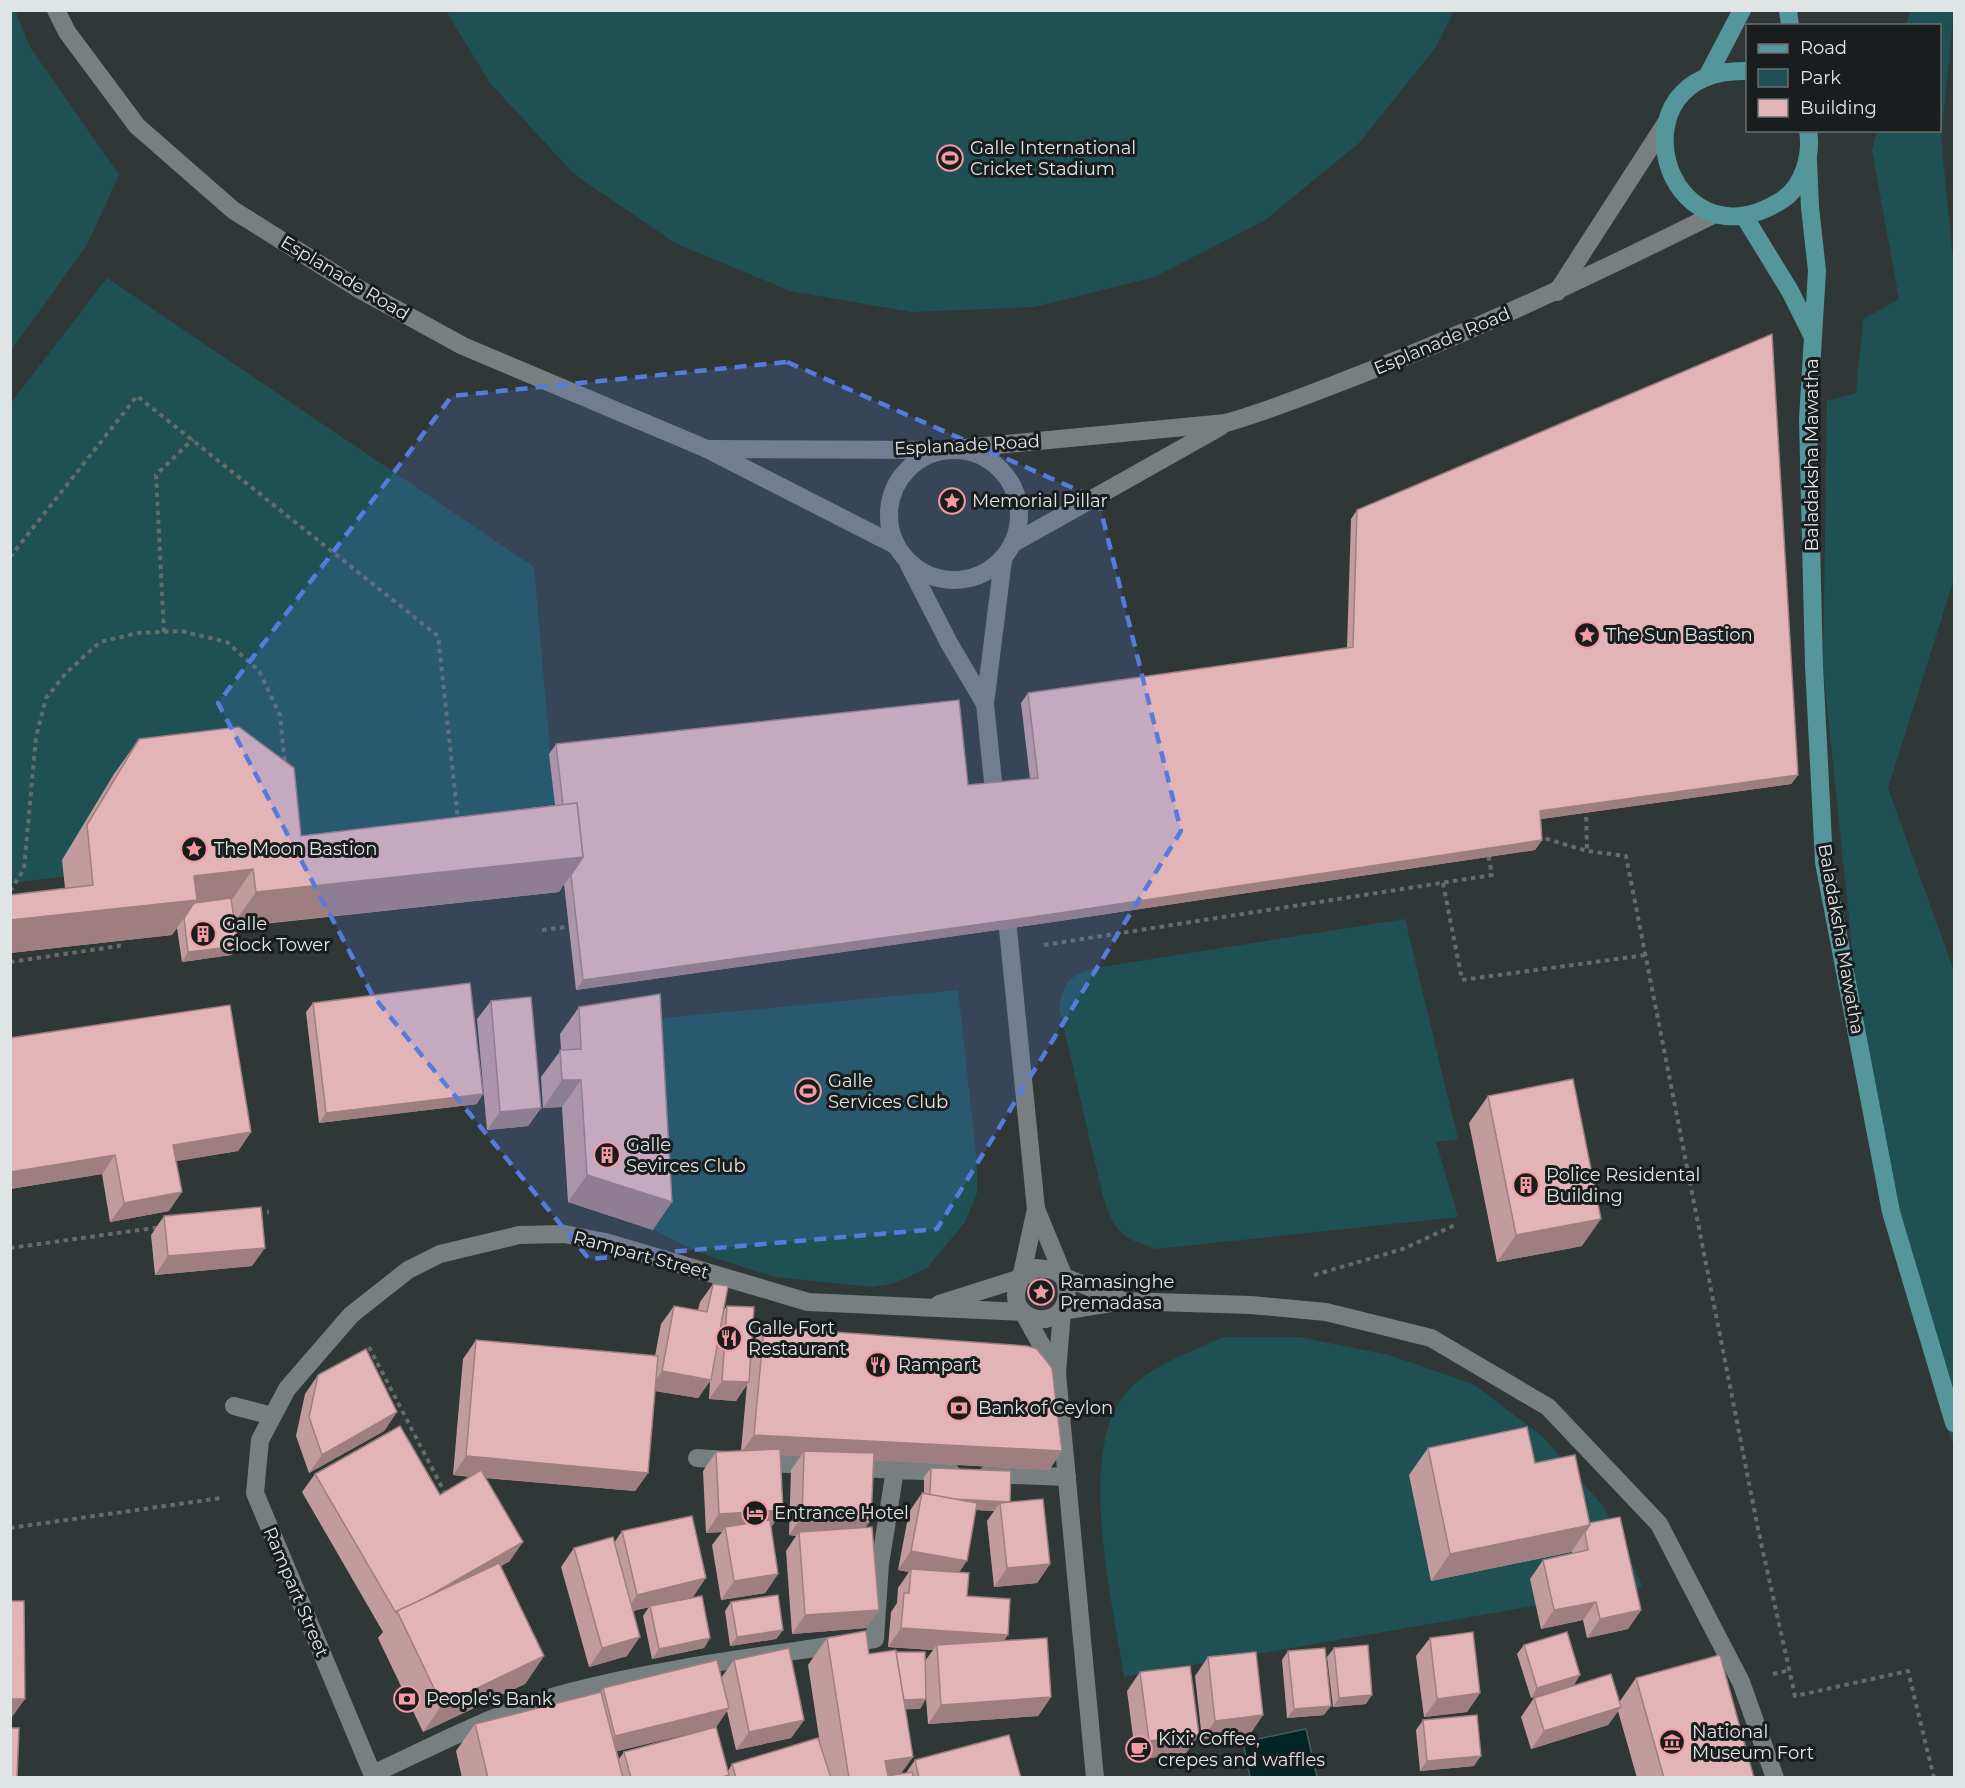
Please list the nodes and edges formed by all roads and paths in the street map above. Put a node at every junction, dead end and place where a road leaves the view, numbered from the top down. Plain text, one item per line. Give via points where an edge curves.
1 (56, 10) edge
2 (1742, 10) edge
3 (1746, 71) edge
4 (1707, 77) junction
5 (1666, 123) junction
6 (1809, 132) edge
7 (1808, 160) junction
8 (1715, 214) junction
9 (1744, 216) junction
10 (1556, 293) junction
11 (1812, 336) junction
12 (1226, 423) junction
13 (193, 439) junction
14 (707, 449) junction
15 (944, 450) junction
16 (1007, 552) junction
17 (902, 553) junction
18 (10, 557) edge
19 (164, 632) junction
20 (985, 704) junction
21 (286, 775) edge
22 (994, 791) edge
23 (1585, 799) edge
24 (459, 826) edge
25 (1534, 835) edge
26 (1487, 847) edge
27 (1587, 851) junction
28 (1443, 883) junction
29 (10, 891) edge
30 (577, 926) edge
31 (117, 927) edge
32 (1008, 929) edge
33 (542, 930) dead end
34 (1010, 950) junction
35 (1647, 954) junction
36 (10, 962) edge
37 (1036, 1209) junction
38 (269, 1212) dead end
39 (246, 1215) edge
40 (1455, 1225) dead end
41 (166, 1226) edge
42 (10, 1248) edge
43 (1311, 1276) dead end
44 (1064, 1277) junction
45 (1020, 1278) junction
46 (1123, 1301) junction
47 (926, 1308) junction
48 (1062, 1311) junction
49 (1023, 1312) junction
50 (351, 1315) junction
51 (1057, 1373) junction
52 (234, 1406) dead end
53 (272, 1416) junction
54 (1954, 1423) edge
55 (697, 1458) dead end
56 (895, 1470) junction
57 (1067, 1477) junction
58 (255, 1493) junction
59 (448, 1498) edge
60 (10, 1528) edge
61 (374, 1776) edge
62 (1095, 1778) edge
63 (1775, 1778) edge
64 (1934, 1778) edge

1 - 14 street, Esplanade Road via 137,126 233,210 359,289 463,346
2 - 4 main road
3 - 4 main road via 1728,70
4 - 5 main road via 1675,103
5 - 8 main road via 1663,146 1667,167 1678,188
5 - 10 street
6 - 7 main road, Baladaksha Mawatha
7 - 9 main road via 1800,180 1786,198 1766,210
7 - 11 main road, Baladaksha Mawatha via 1817,271
8 - 9 main road
8 - 10 street, Esplanade Road
9 - 11 main road, Baladaksha Mawatha via 1790,291
10 - 12 street, Esplanade Road via 1400,360
11 - 54 main road, Baladaksha Mawatha via 1808,419 1824,862 1891,1212
12 - 15 street, Esplanade Road
12 - 16 street, Esplanade Road
13 - 18 path via 137,396
13 - 19 path via 156,475
13 - 24 path via 438,636
14 - 15 street, Esplanade Road
14 - 17 street, Esplanade Road
15 - 16 street via 960,450 989,460 1008,480 1019,518
15 - 17 street via 915,464 895,487 889,517
16 - 17 street via 971,577 954,579 920,570
16 - 20 street
17 - 20 street
19 - 21 path via 181,631 227,642 259,671 279,715
19 - 29 path via 137,633 100,642 46,698 36,737 24,869
20 - 22 street
23 - 27 path
25 - 27 path
26 - 28 path via 1492,875
27 - 35 path via 1626,856
28 - 34 path
28 - 35 path via 1462,980
30 - 33 path
31 - 36 path via 119,946
32 - 34 street
34 - 37 street
35 - 64 path via 1758,1529 1795,1696 1908,1671
37 - 44 street
37 - 45 street
38 - 39 path
40 - 43 path via 1403,1249
41 - 42 path
44 - 45 street via 1053,1270 1036,1268
44 - 46 street
44 - 48 street via 1067,1297
45 - 47 street
45 - 49 street via 1015,1296
46 - 48 street
46 - 63 street via 1326,1312 1431,1338 1548,1407 1659,1524 1741,1682
47 - 49 street, Rampart Street
47 - 50 street, Rampart Street via 808,1302 605,1242 564,1234 519,1235 440,1254 408,1270
48 - 49 street via 1046,1320 1031,1318
48 - 51 street
49 - 51 street
50 - 53 street, Rampart Street via 287,1389
50 - 59 path
51 - 57 street
52 - 53 street
53 - 58 street, Rampart Street via 260,1440
55 - 56 street
56 - 57 street
56 - 61 street via 880,1564 875,1639 570,1692 495,1716
57 - 62 street
58 - 60 path
58 - 61 street, Rampart Street

